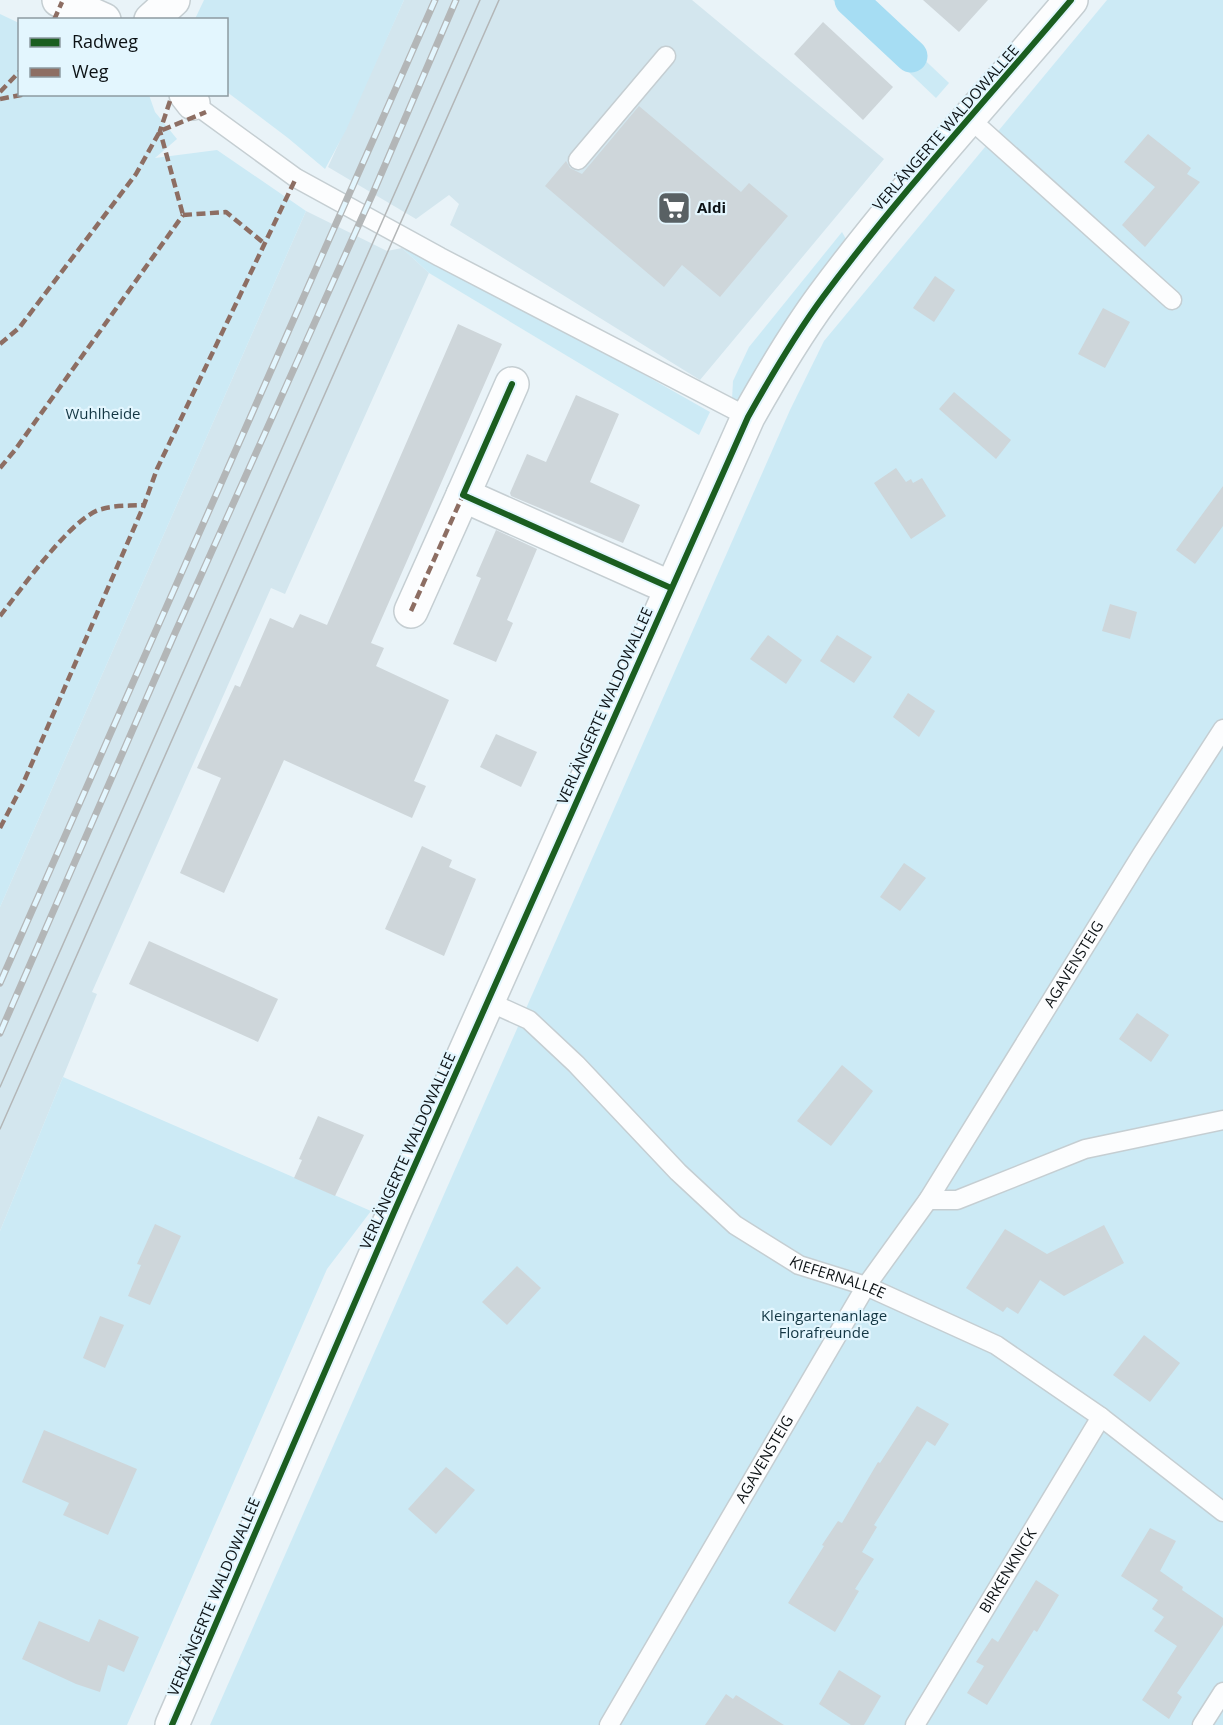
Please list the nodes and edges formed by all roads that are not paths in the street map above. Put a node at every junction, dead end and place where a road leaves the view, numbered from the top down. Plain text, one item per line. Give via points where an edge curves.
1 (59, 0) edge
2 (173, 0) edge
3 (1071, 0) edge
4 (100, 18) edge
5 (153, 18) edge
6 (666, 56) dead end
7 (190, 99) edge
8 (970, 119) junction
9 (578, 160) dead end
10 (1172, 300) dead end
11 (512, 384) dead end
12 (748, 417) junction
13 (463, 495) junction
14 (671, 588) junction
15 (411, 611) dead end
16 (1223, 729) edge
17 (488, 1000) junction
18 (1223, 1120) edge
19 (928, 1200) junction
20 (866, 1286) junction
21 (1101, 1417) junction
22 (1223, 1512) edge
23 (1223, 1692) edge
24 (172, 1725) edge
25 (609, 1725) edge
26 (915, 1725) edge
27 (1202, 1725) edge

1 - 4 street
2 - 5 street
3 - 8 street, VERLÄNGERTE WALDOWALLEE
6 - 9 lane
7 - 12 lane via 296,178
8 - 10 lane
8 - 12 street, VERLÄNGERTE WALDOWALLEE via 821,299
11 - 13 street
12 - 14 street, VERLÄNGERTE WALDOWALLEE
13 - 14 street
13 - 15 street
14 - 17 street, VERLÄNGERTE WALDOWALLEE
16 - 19 lane, AGAVENSTEIG
17 - 20 lane, KIEFERNALLEE via 529,1020 735,1225 799,1265
17 - 24 street, VERLÄNGERTE WALDOWALLEE
18 - 19 lane via 1085,1149 957,1200
19 - 20 lane, AGAVENSTEIG
20 - 21 lane, KIEFERNALLEE via 996,1345
20 - 25 lane, AGAVENSTEIG
21 - 22 lane, KIEFERNALLEE
21 - 26 lane, BIRKENKNICK
23 - 27 lane

